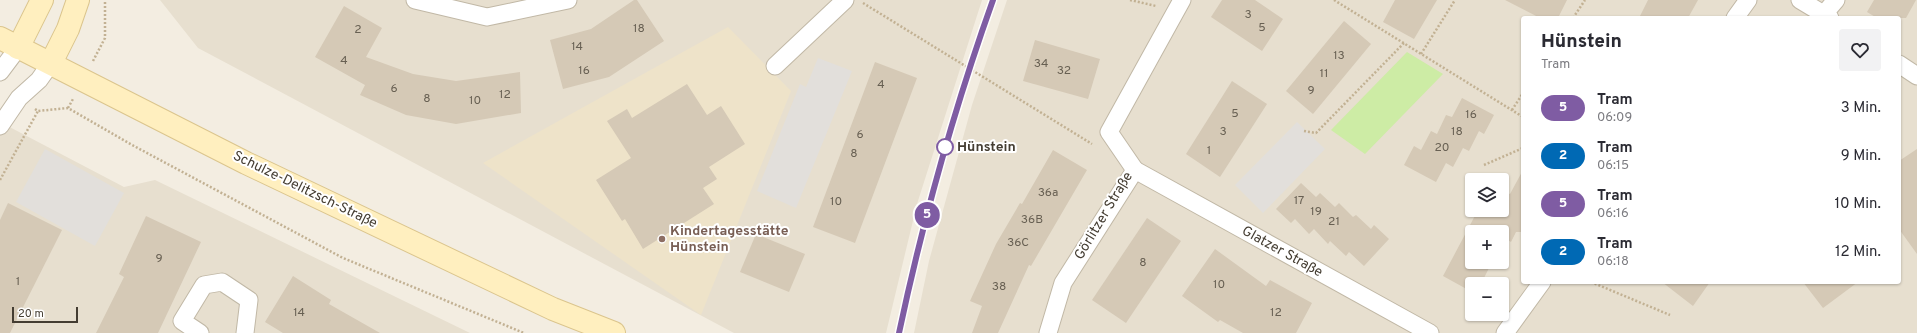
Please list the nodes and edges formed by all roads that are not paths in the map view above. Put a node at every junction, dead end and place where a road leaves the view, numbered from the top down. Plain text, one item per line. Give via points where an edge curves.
1 (42, 0) edge
2 (78, 0) edge
3 (415, 0) edge
4 (568, 0) edge
5 (845, 0) edge
6 (1748, 0) edge
7 (1800, 0) edge
8 (1836, 0) edge
9 (1179, 5) edge
10 (1736, 16) edge
11 (1827, 16) edge
12 (9, 43) edge
13 (51, 63) junction
14 (1901, 65) edge
15 (774, 66) dead end
16 (0, 72) edge
17 (1917, 76) edge
18 (0, 126) edge
19 (1135, 170) junction
20 (1541, 284) edge
21 (200, 333) edge
22 (245, 333) edge
23 (614, 333) edge
24 (1048, 333) edge
25 (1430, 333) edge
26 (1505, 333) edge

1 - 12 main road
2 - 13 main road via 68,29
3 - 4 street via 487,17
5 - 15 street
6 - 10 street
7 - 11 street
8 - 11 street
9 - 19 street, Görlitzer Straße via 1109,132
12 - 13 main road, Schulze-Delitzsch-Straße
12 - 16 street
13 - 18 street via 19,98
13 - 23 main road, Schulze-Delitzsch-Straße via 268,173 553,309
14 - 17 street
19 - 24 street, Görlitzer Straße via 1063,283
19 - 25 street, Glatzer Straße
20 - 26 street
21 - 22 street via 182,321 204,285 222,282 249,300

